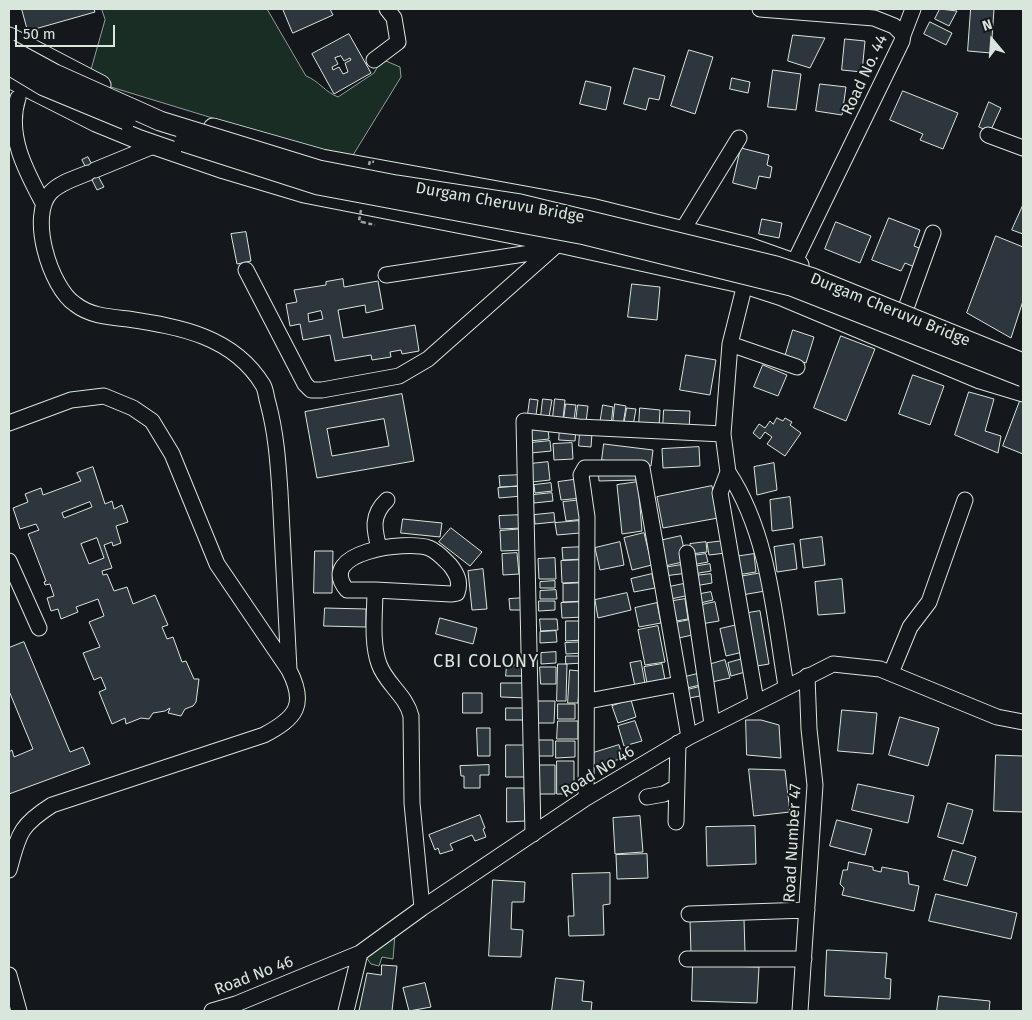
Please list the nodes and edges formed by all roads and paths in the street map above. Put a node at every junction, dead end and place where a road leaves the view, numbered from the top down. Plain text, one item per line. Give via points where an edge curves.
1 (387, 9) edge
2 (760, 9) edge
3 (913, 9) edge
4 (903, 35) junction
5 (9, 37) edge
6 (9, 49) edge
7 (374, 60) dead end
8 (9, 66) edge
9 (9, 78) edge
10 (18, 98) dead end
11 (988, 135) dead end
12 (738, 138) dead end
13 (156, 146) junction
14 (1023, 148) edge
15 (43, 203) junction
16 (591, 208) junction
17 (362, 222) dead end
18 (375, 225) dead end
19 (682, 231) junction
20 (934, 233) dead end
21 (555, 246) junction
22 (794, 263) junction
23 (246, 270) dead end
24 (386, 275) dead end
25 (745, 284) junction
26 (906, 308) junction
27 (730, 344) junction
28 (1023, 353) edge
29 (1023, 363) edge
30 (797, 367) dead end
31 (1023, 377) edge
32 (1023, 392) edge
33 (9, 423) edge
34 (723, 434) junction
35 (728, 472) junction
36 (387, 500) dead end
37 (965, 500) dead end
38 (379, 548) junction
39 (687, 553) dead end
40 (9, 561) edge
41 (375, 590) junction
42 (39, 628) dead end
43 (289, 670) junction
44 (891, 673) junction
45 (808, 676) junction
46 (679, 684) junction
47 (786, 686) junction
48 (588, 701) junction
49 (756, 701) junction
50 (1023, 722) edge
51 (712, 724) junction
52 (684, 740) junction
53 (675, 788) junction
54 (647, 797) dead end
55 (586, 798) junction
56 (676, 822) dead end
57 (533, 834) junction
58 (9, 870) edge
59 (422, 908) junction
60 (807, 910) junction
61 (689, 914) dead end
62 (360, 954) junction
63 (687, 959) dead end
64 (804, 959) junction
65 (9, 981) edge
66 (19, 1011) edge
67 (212, 1011) edge
68 (346, 1011) edge
69 (800, 1011) edge

1 - 7 street via 394,18 398,42
2 - 4 street, Road No. 44 via 874,18 894,26
3 - 4 street
4 - 22 street, Road No. 44
5 - 16 main road via 128,98 180,119 322,159
6 - 29 main road, Durgam Cheruvu Bridge, bridge via 64,78 160,121 319,170 520,204 776,266
8 - 31 main road, Durgam Cheruvu Bridge, bridge via 44,86 168,137 309,182 585,235 791,286
9 - 13 main road via 96,122
10 - 15 street via 14,121 18,144 24,168
11 - 14 street
12 - 19 street
13 - 15 street via 61,184
13 - 21 main road via 304,193
15 - 43 street via 40,219 48,261 62,292 73,304 90,313 167,325 206,336 237,356 263,385 276,430
16 - 19 main road
16 - 21 main road
17 - 18 path
19 - 22 main road via 748,247
20 - 26 street
21 - 23 street via 410,372 322,390 311,390 305,384
21 - 24 street
21 - 25 main road
22 - 26 main road
25 - 27 street
25 - 32 main road via 782,296 980,379
26 - 28 main road
27 - 30 street
27 - 34 street
33 - 43 street via 71,400 104,396 133,408 152,421 172,454 217,564
34 - 35 street
34 - 57 street via 579,427 524,420
35 - 47 street via 743,496 764,557
35 - 49 street via 720,493
36 - 38 street via 374,517
37 - 44 street via 929,602 910,627
38 - 41 street via 348,560 341,572 341,583 347,590
38 - 41 street via 416,545 430,549 456,572 460,585 458,593 451,594
39 - 51 street
40 - 42 street
41 - 59 street via 375,648 379,664 408,704 411,716 412,803
43 - 58 street via 298,698 294,714 284,724 264,735 52,805 37,814 19,832
44 - 45 street, Road No 46 via 833,664
44 - 50 street, Road No 46 via 997,717
45 - 47 street, Road No 46
45 - 60 street, Road Number 47 via 815,785
46 - 48 street
46 - 48 street via 642,468 585,468 582,474 587,517
46 - 52 street
47 - 49 street, Road No 46
48 - 55 street
49 - 51 street, Road No 46
51 - 52 street, Road No 46
52 - 53 street
52 - 55 street, Road No 46
53 - 54 street
53 - 56 street
55 - 57 street, Road No 46
57 - 59 street, Road No 46
59 - 62 street, Road No 46
60 - 61 street
60 - 64 street, Road Number 47
62 - 67 street, Road No 46
62 - 68 street
63 - 64 street
64 - 69 street, Road Number 47
65 - 66 street

